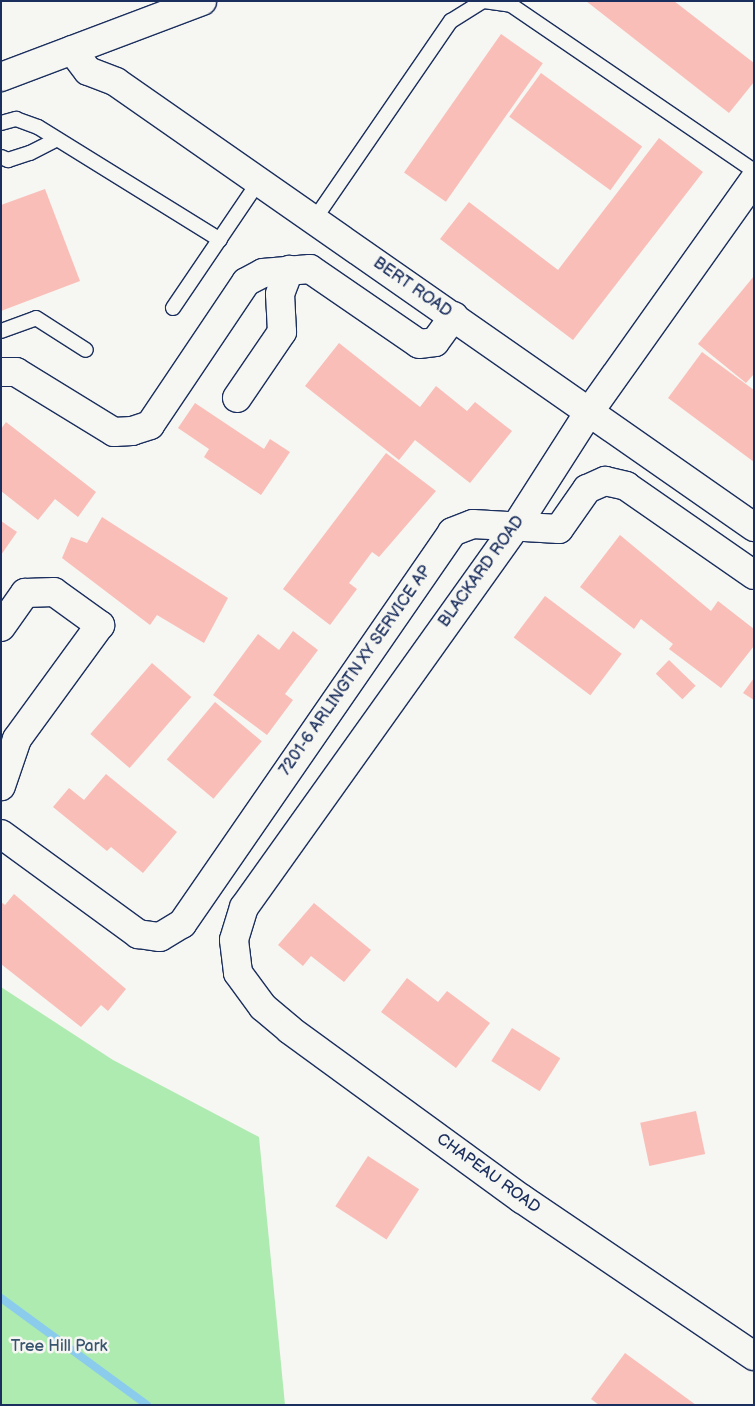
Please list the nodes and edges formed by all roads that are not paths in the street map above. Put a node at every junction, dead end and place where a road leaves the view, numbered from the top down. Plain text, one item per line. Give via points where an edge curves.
1 (202, 1) edge
2 (484, 1) edge
3 (72, 50) junction
4 (1, 77) edge
5 (1, 123) edge
6 (57, 139) junction
7 (1, 157) edge
8 (754, 171) edge
9 (754, 180) edge
10 (259, 182) junction
11 (324, 227) junction
12 (220, 240) junction
13 (300, 270) junction
14 (173, 308) dead end
15 (454, 316) junction
16 (1, 331) edge
17 (86, 350) dead end
18 (1, 372) edge
19 (237, 398) dead end
20 (589, 412) junction
21 (516, 526) junction
22 (754, 527) edge
23 (754, 575) edge
24 (1, 627) edge
25 (5, 759) edge
26 (1, 786) edge
27 (1, 834) edge
28 (238, 973) joint
29 (754, 1356) edge

1 - 3 street
2 - 8 lane via 511,5
2 - 11 lane via 451,21
3 - 4 street
3 - 10 street, BERT ROAD via 88,71 116,82
5 - 6 lane via 16,120
6 - 7 lane via 30,153 8,160
6 - 12 lane
9 - 20 street, BLACKARD ROAD
10 - 11 street, BERT ROAD
10 - 12 lane
11 - 13 street
11 - 15 street, BERT ROAD
12 - 14 lane
13 - 15 street via 419,344 435,342
13 - 18 street via 263,273 246,282 150,425 114,432 16,372
13 - 19 street via 280,294 282,332
15 - 20 street, BERT ROAD
16 - 17 lane via 36,318
20 - 21 street, BLACKARD ROAD
20 - 22 street, BERT ROAD
21 - 23 street, 7201-6 ARLINGTN XY SERVICE AP via 559,529 587,489 605,481 626,486
21 - 27 street, 7201-6 ARLINGTN XY SERVICE AP via 473,524 452,532 182,924 160,937 138,934
21 - 28 street, BLACKARD ROAD via 244,907 234,940
24 - 25 street via 25,593 54,592 100,625
25 - 26 street
28 - 29 street, CHAPEAU ROAD via 263,1008 290,1030 522,1199

